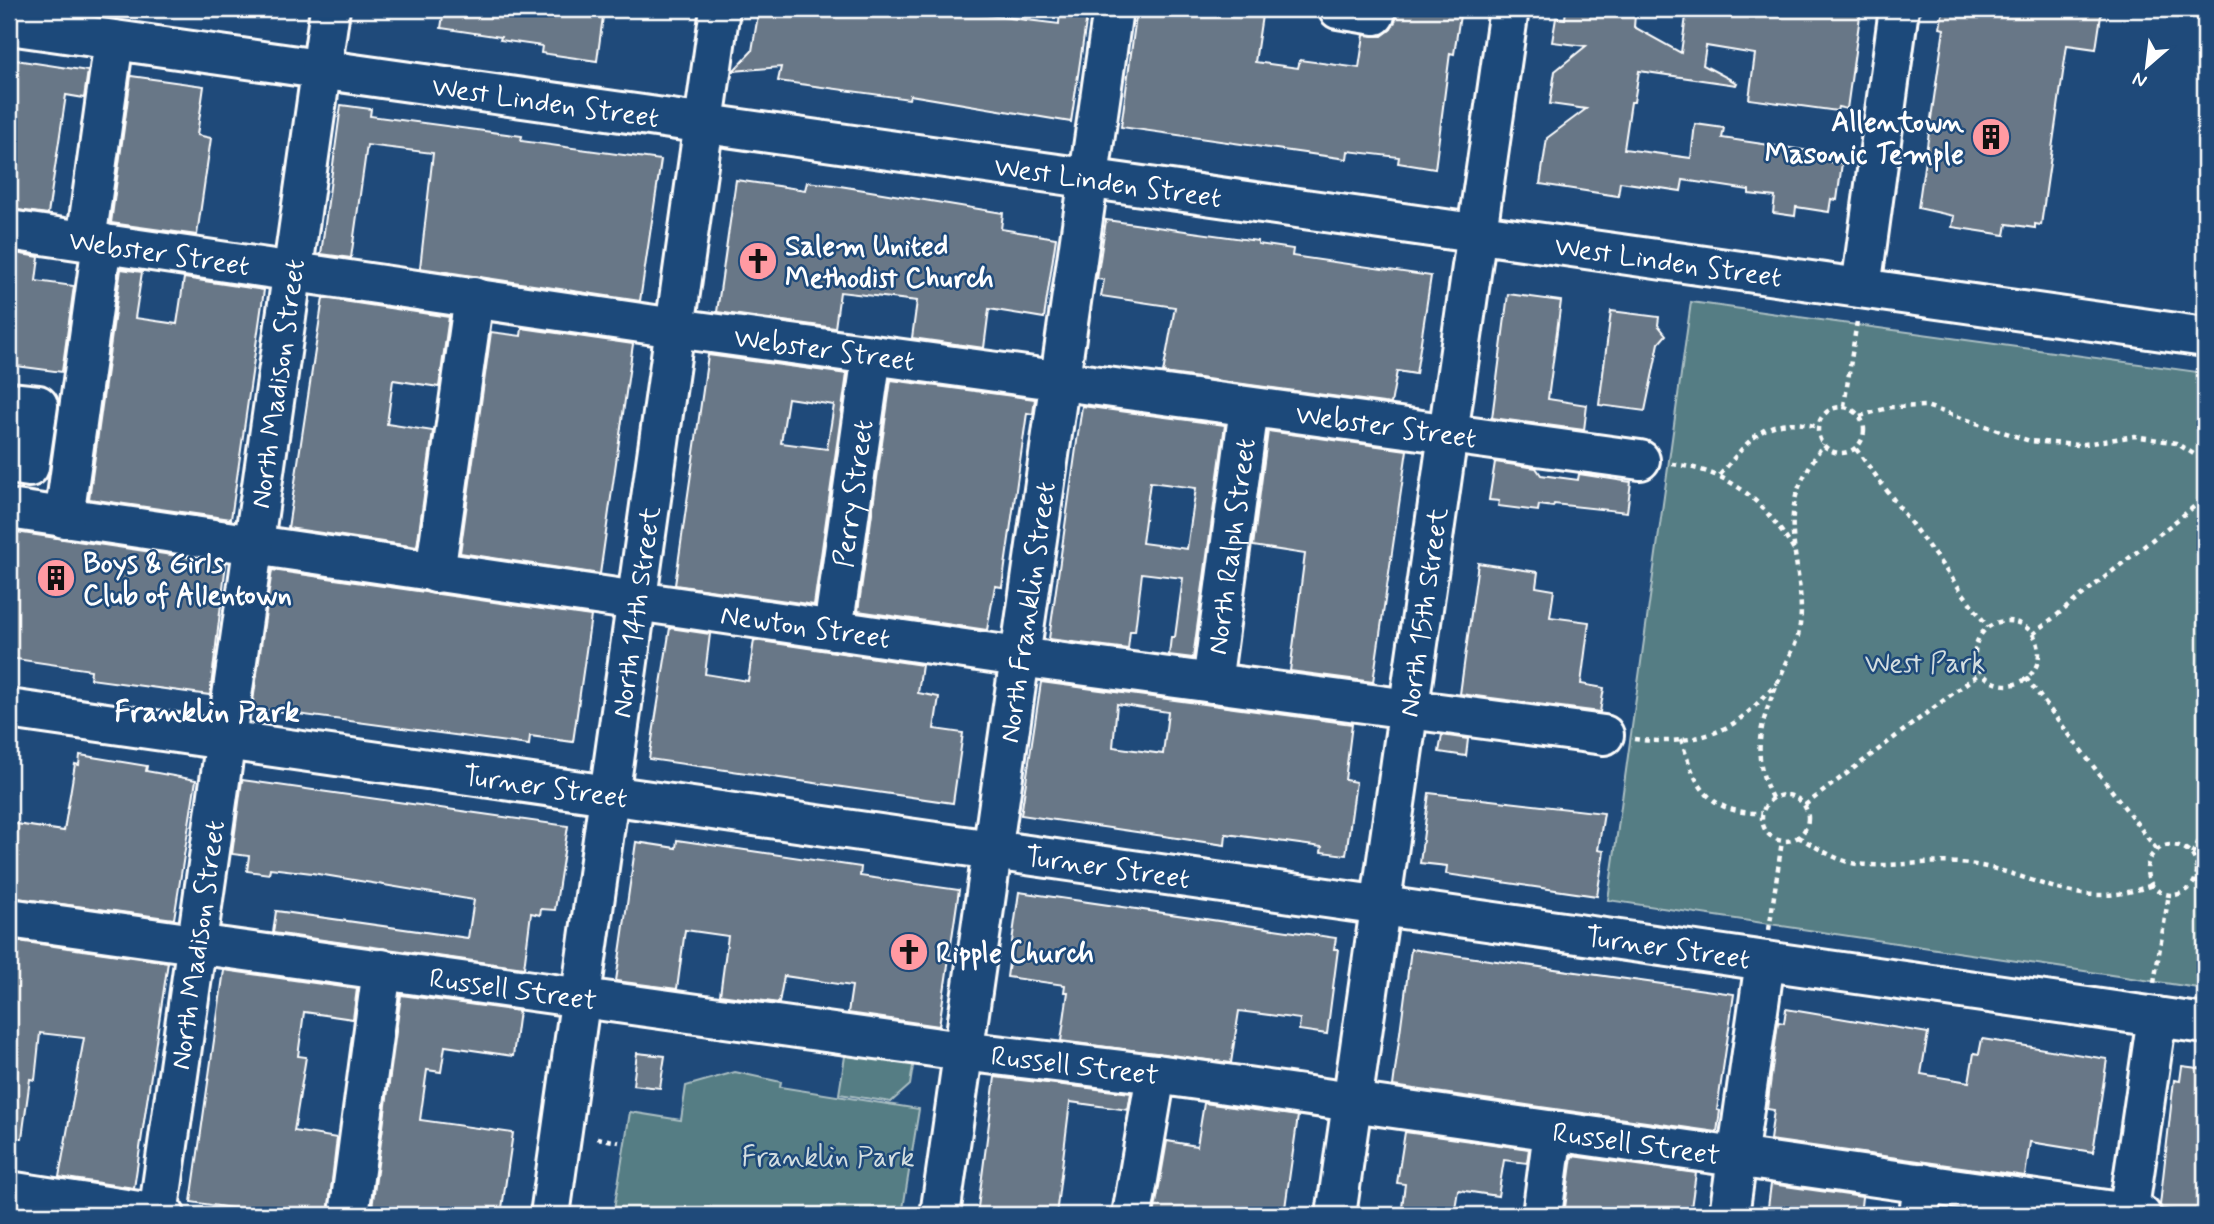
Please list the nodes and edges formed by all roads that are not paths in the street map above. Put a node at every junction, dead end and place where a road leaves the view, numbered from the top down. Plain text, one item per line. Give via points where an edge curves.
1 (330, 9) edge
2 (720, 9) edge
3 (1113, 9) edge
4 (1510, 9) edge
5 (1899, 9) edge
6 (9, 25) edge
7 (125, 30) edge
8 (322, 68) junction
9 (704, 122) junction
10 (1089, 177) junction
11 (9, 230) edge
12 (1479, 233) junction
13 (94, 242) junction
14 (294, 271) junction
15 (1861, 288) junction
16 (474, 297) junction
17 (675, 328) junction
18 (2205, 337) edge
19 (872, 355) junction
20 (1059, 381) junction
21 (9, 402) edge
22 (1249, 408) junction
23 (1447, 435) junction
24 (1640, 460) road end
25 (9, 464) edge
26 (9, 509) edge
27 (64, 518) junction
28 (253, 546) junction
29 (435, 573) junction
30 (636, 603) junction
31 (834, 630) junction
32 (1019, 657) junction
33 (1212, 683) junction
34 (9, 709) edge
35 (1407, 709) junction
36 (1604, 735) road end
37 (225, 740) junction
38 (609, 795) junction
39 (991, 850) junction
40 (1378, 905) junction
41 (9, 918) edge
42 (197, 943) junction
43 (1765, 961) junction
44 (382, 969) junction
45 (581, 996) junction
46 (2157, 1017) junction
47 (2205, 1024) edge
48 (962, 1051) junction
49 (1156, 1074) junction
50 (1352, 1102) junction
51 (1553, 1131) junction
52 (1737, 1159) junction
53 (9, 1191) edge
54 (1921, 1199) edge
55 (161, 1215) edge
56 (349, 1215) edge
57 (550, 1215) edge
58 (940, 1215) edge
59 (1132, 1215) edge
60 (1336, 1215) edge
61 (1542, 1215) edge
62 (1729, 1215) edge
63 (2132, 1215) edge

1 - 8 street, North Madison Street
2 - 9 street, North 14th Street
3 - 10 street, North Franklin Street
4 - 12 street, North 15th Street
5 - 15 street
6 - 7 street, West Linden Street
7 - 8 street, West Linden Street
7 - 13 street
8 - 9 street, West Linden Street
8 - 14 street, North Madison Street
9 - 10 street, West Linden Street
9 - 17 street, North 14th Street
10 - 12 street, West Linden Street
10 - 20 street, North Franklin Street
11 - 13 street, Webster Street
12 - 15 street, West Linden Street
12 - 23 street, North 15th Street
13 - 14 street, Webster Street
13 - 27 street
14 - 16 street, Webster Street
14 - 28 street, North Madison Street
15 - 18 street, West Linden Street
16 - 17 street, Webster Street
16 - 29 street
17 - 19 street, Webster Street
17 - 30 street, North 14th Street
19 - 20 street, Webster Street
19 - 31 street, Perry Street
20 - 22 street, Webster Street
20 - 32 street, North Franklin Street
21 - 25 street via 38,405 29,467
22 - 23 street, Webster Street
22 - 33 street, North Ralph Street
23 - 24 street, Webster Street
23 - 35 street, North 15th Street
26 - 27 street, Newton Street
27 - 28 street, Newton Street
28 - 29 street, Newton Street
28 - 37 street, North Madison Street
29 - 30 street, Newton Street
30 - 31 street, Newton Street
30 - 38 street, North 14th Street
31 - 32 street, Newton Street
32 - 33 street, Newton Street
32 - 39 street, North Franklin Street
33 - 35 street, Newton Street
34 - 37 street, Turner Street
35 - 36 street, Newton Street
35 - 40 street, North 15th Street
37 - 38 street, Turner Street
37 - 42 street, North Madison Street
38 - 39 street, Turner Street
38 - 45 street, North 14th Street
39 - 40 street, Turner Street
39 - 48 street, North Franklin Street
40 - 43 street, Turner Street
40 - 50 street, North 15th Street
41 - 42 street, Russell Street
42 - 44 street, Russell Street
42 - 55 street, North Madison Street
43 - 46 street, Turner Street
43 - 52 street
44 - 45 street, Russell Street
44 - 56 street
45 - 48 street, Russell Street
45 - 57 street, North 14th Street
46 - 47 street, Turner Street
46 - 63 street
48 - 49 street, Russell Street
48 - 58 street, North Franklin Street
49 - 50 street, Russell Street
49 - 59 street
50 - 51 street, Russell Street
50 - 60 street, North 15th Street
51 - 52 street, Russell Street
51 - 61 street
52 - 54 street, Russell Street
52 - 62 street
53 - 55 street
54 - 63 street, Russell Street

